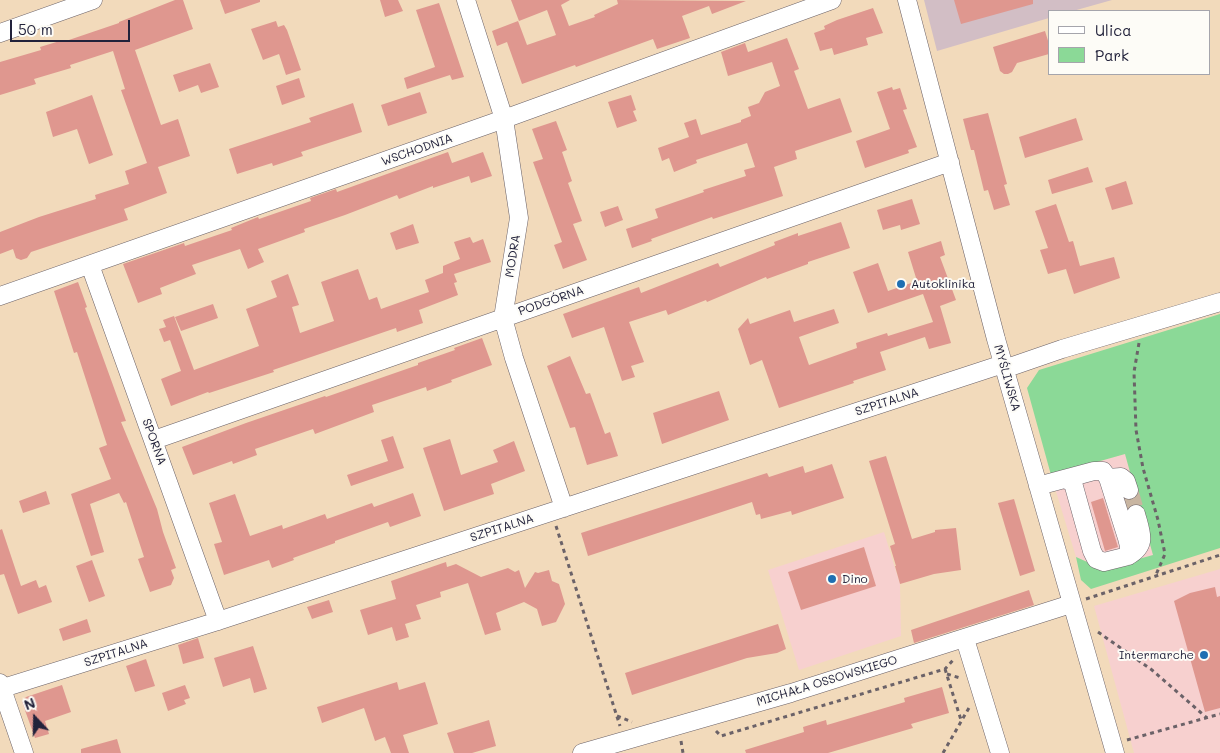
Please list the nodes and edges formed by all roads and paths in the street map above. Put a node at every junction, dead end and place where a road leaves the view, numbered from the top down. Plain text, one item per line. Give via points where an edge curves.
1 (93, 0) edge
2 (466, 0) edge
3 (832, 0) edge
4 (907, 0) edge
5 (0, 33) edge
6 (504, 119) junction
7 (950, 162) junction
8 (90, 265) junction
9 (0, 296) edge
10 (1220, 302) edge
11 (503, 318) junction
12 (1142, 325) junction
13 (1004, 367) junction
14 (154, 440) junction
15 (1108, 478) junction
16 (1065, 479) junction
17 (1038, 486) junction
18 (1129, 490) tunnel mouth
19 (559, 514) junction
20 (1136, 514) tunnel mouth
21 (1220, 555) edge
22 (1128, 556) junction
23 (1155, 577) junction
24 (1071, 604) junction
25 (218, 621) junction
26 (1094, 630) dead end
27 (962, 646) junction
28 (945, 669) junction
29 (980, 686) junction
30 (1, 687) edge
31 (1220, 714) edge
32 (1207, 718) junction
33 (961, 720) junction
34 (620, 726) dead end
35 (712, 728) dead end
36 (683, 736) dead end
37 (1120, 746) edge
38 (24, 753) edge
39 (582, 753) edge
40 (683, 753) edge
41 (943, 753) edge
42 (1000, 753) edge

1 - 5 street
2 - 6 street, MODRA
3 - 6 street, WSCHODNIA
4 - 7 street, MYŚLIWSKA
6 - 8 street, WSCHODNIA
6 - 11 street, MODRA via 518,218
7 - 11 street, PODGÓRNA
7 - 13 street, MYŚLIWSKA
8 - 9 street, WSCHODNIA
8 - 14 street, SPORNA
10 - 12 street, SZPITALNA
11 - 14 street, PODGÓRNA
11 - 19 street, MODRA
12 - 13 street, SZPITALNA
12 - 23 path via 1134,372 1136,430 1165,554
13 - 17 street, MYŚLIWSKA
13 - 19 street, SZPITALNA
14 - 25 street, SPORNA
15 - 16 street via 1103,471 1094,471
15 - 18 street via 1121,477 1126,480
15 - 22 street via 1129,546
16 - 17 street
16 - 22 street via 1072,483 1096,559 1104,562
17 - 24 street, MYŚLIWSKA
19 - 25 street, SZPITALNA
19 - 34 path
20 - 22 street via 1142,535 1141,546
21 - 23 path
23 - 24 path
24 - 27 street, MICHAŁA OSSOWSKIEGO
24 - 37 street, MYŚLIWSKA
25 - 30 street, SZPITALNA
26 - 32 path via 1152,670
27 - 28 path
27 - 29 street
27 - 39 street, MICHAŁA OSSOWSKIEGO
28 - 33 path
28 - 35 path via 721,736
29 - 33 path
29 - 42 street
30 - 38 street
31 - 32 path
32 - 37 path
33 - 41 path
36 - 40 path via 680,743

